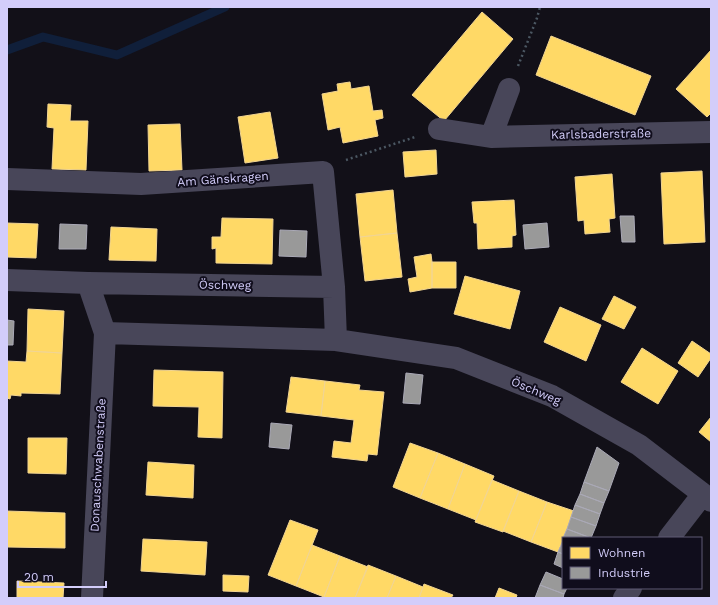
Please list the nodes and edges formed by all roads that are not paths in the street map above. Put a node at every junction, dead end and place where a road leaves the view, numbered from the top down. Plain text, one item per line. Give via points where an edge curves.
1 (509, 89) road end
2 (439, 129) road end
3 (711, 132) edge
4 (491, 136) junction
5 (7, 179) edge
6 (7, 280) edge
7 (88, 283) junction
8 (334, 287) junction
9 (105, 333) junction
10 (336, 340) junction
11 (707, 498) edge
12 (670, 537) edge
13 (630, 589) edge
14 (92, 598) edge
15 (624, 598) edge

1 - 4 street
2 - 4 street, Karlsbaderstraße
3 - 4 street, Karlsbaderstraße
5 - 8 street, Am Gänskragen via 141,184 323,172
6 - 7 street, Öschweg
7 - 8 street, Öschweg
7 - 9 street
8 - 10 street
9 - 10 street, Öschweg
9 - 14 street, Donauschwabenstraße
10 - 11 street, Öschweg via 456,358 552,396 639,445
11 - 12 street
13 - 15 street

